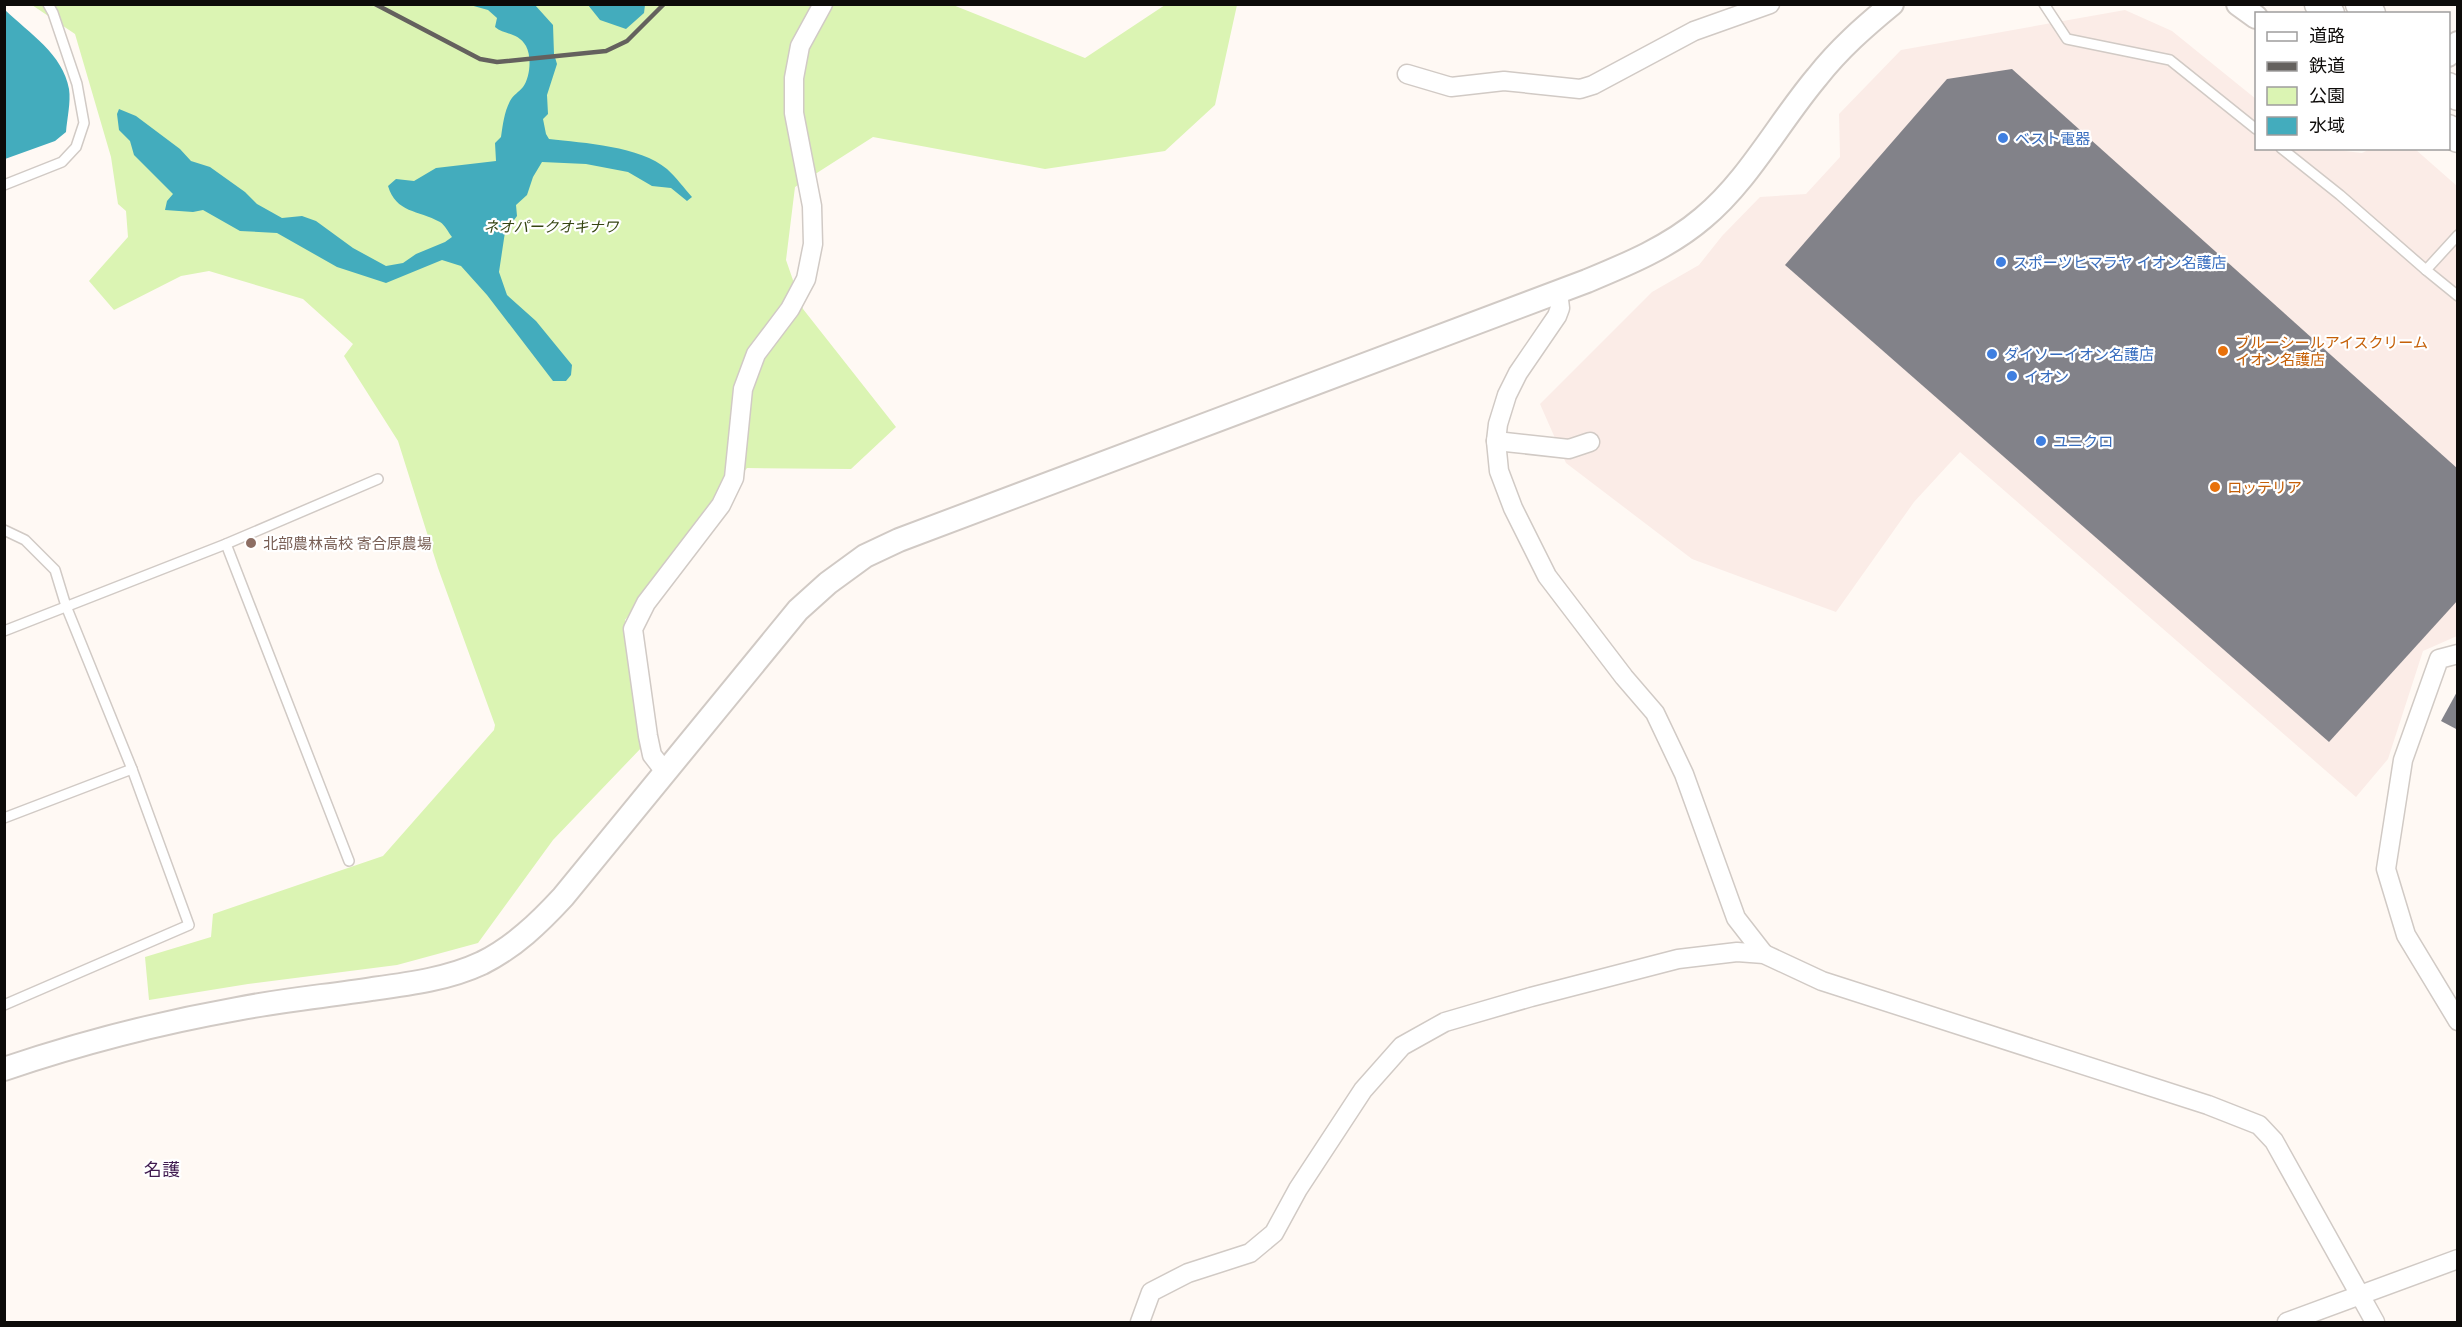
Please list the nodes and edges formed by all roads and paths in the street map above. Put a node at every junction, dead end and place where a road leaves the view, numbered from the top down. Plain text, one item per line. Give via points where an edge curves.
1 (48, 4) edge
2 (823, 4) edge
3 (1770, 4) edge
4 (1892, 4) edge
5 (2044, 4) edge
6 (2238, 4) edge
7 (2255, 16) edge
8 (1407, 74) dead end
9 (2255, 128) edge
10 (2284, 150) edge
11 (4, 186) edge
12 (2457, 234) edge
13 (2426, 270) junction
14 (1558, 292) junction
15 (2457, 296) edge
16 (1496, 441) junction
17 (1590, 442) dead end
18 (378, 479) dead end
19 (4, 530) edge
20 (226, 544) junction
21 (66, 606) junction
22 (4, 630) edge
23 (2457, 654) edge
24 (132, 769) junction
25 (666, 774) junction
26 (4, 818) edge
27 (349, 861) dead end
28 (1764, 954) junction
29 (4, 1005) edge
30 (2457, 1021) edge
31 (4, 1069) edge
32 (2457, 1259) edge
33 (2359, 1294) junction
34 (1140, 1323) edge
35 (2287, 1323) edge
36 (2375, 1323) edge

1 - 11 lane via 77,84 84,123 76,147 62,162
2 - 25 street via 800,46 794,78 794,113 812,206 813,244 806,279 790,309 756,354 746,380 734,478 721,505 646,603 633,630 652,755
3 - 8 street via 1694,31 1580,89 1504,81 1451,87
4 - 14 street via 1848,41 1816,77 1732,189 1704,218 1639,259
5 - 9 lane via 2067,39 2169,60
6 - 7 street
10 - 13 lane
12 - 13 lane
13 - 15 lane
14 - 16 street via 1557,316 1518,373 1504,405
14 - 25 street via 865,556 798,610
16 - 17 street via 1569,449
16 - 28 street via 1502,480 1547,576 1655,713 1684,774 1736,918
18 - 20 lane
19 - 21 lane via 25,540 55,570
20 - 21 lane
20 - 27 lane
21 - 22 lane
21 - 24 lane
23 - 30 street via 2439,659 2403,760 2386,869 2406,935
24 - 26 lane
24 - 29 lane via 189,925
25 - 31 street via 536,926 482,963 442,977 401,985 146,1026
28 - 33 street via 1822,981 2259,1125 2274,1141
28 - 34 street via 1737,952 1656,964 1445,1022 1402,1046 1342,1120 1274,1233 1250,1253 1188,1273 1151,1293
32 - 33 street
33 - 35 street
33 - 36 street

